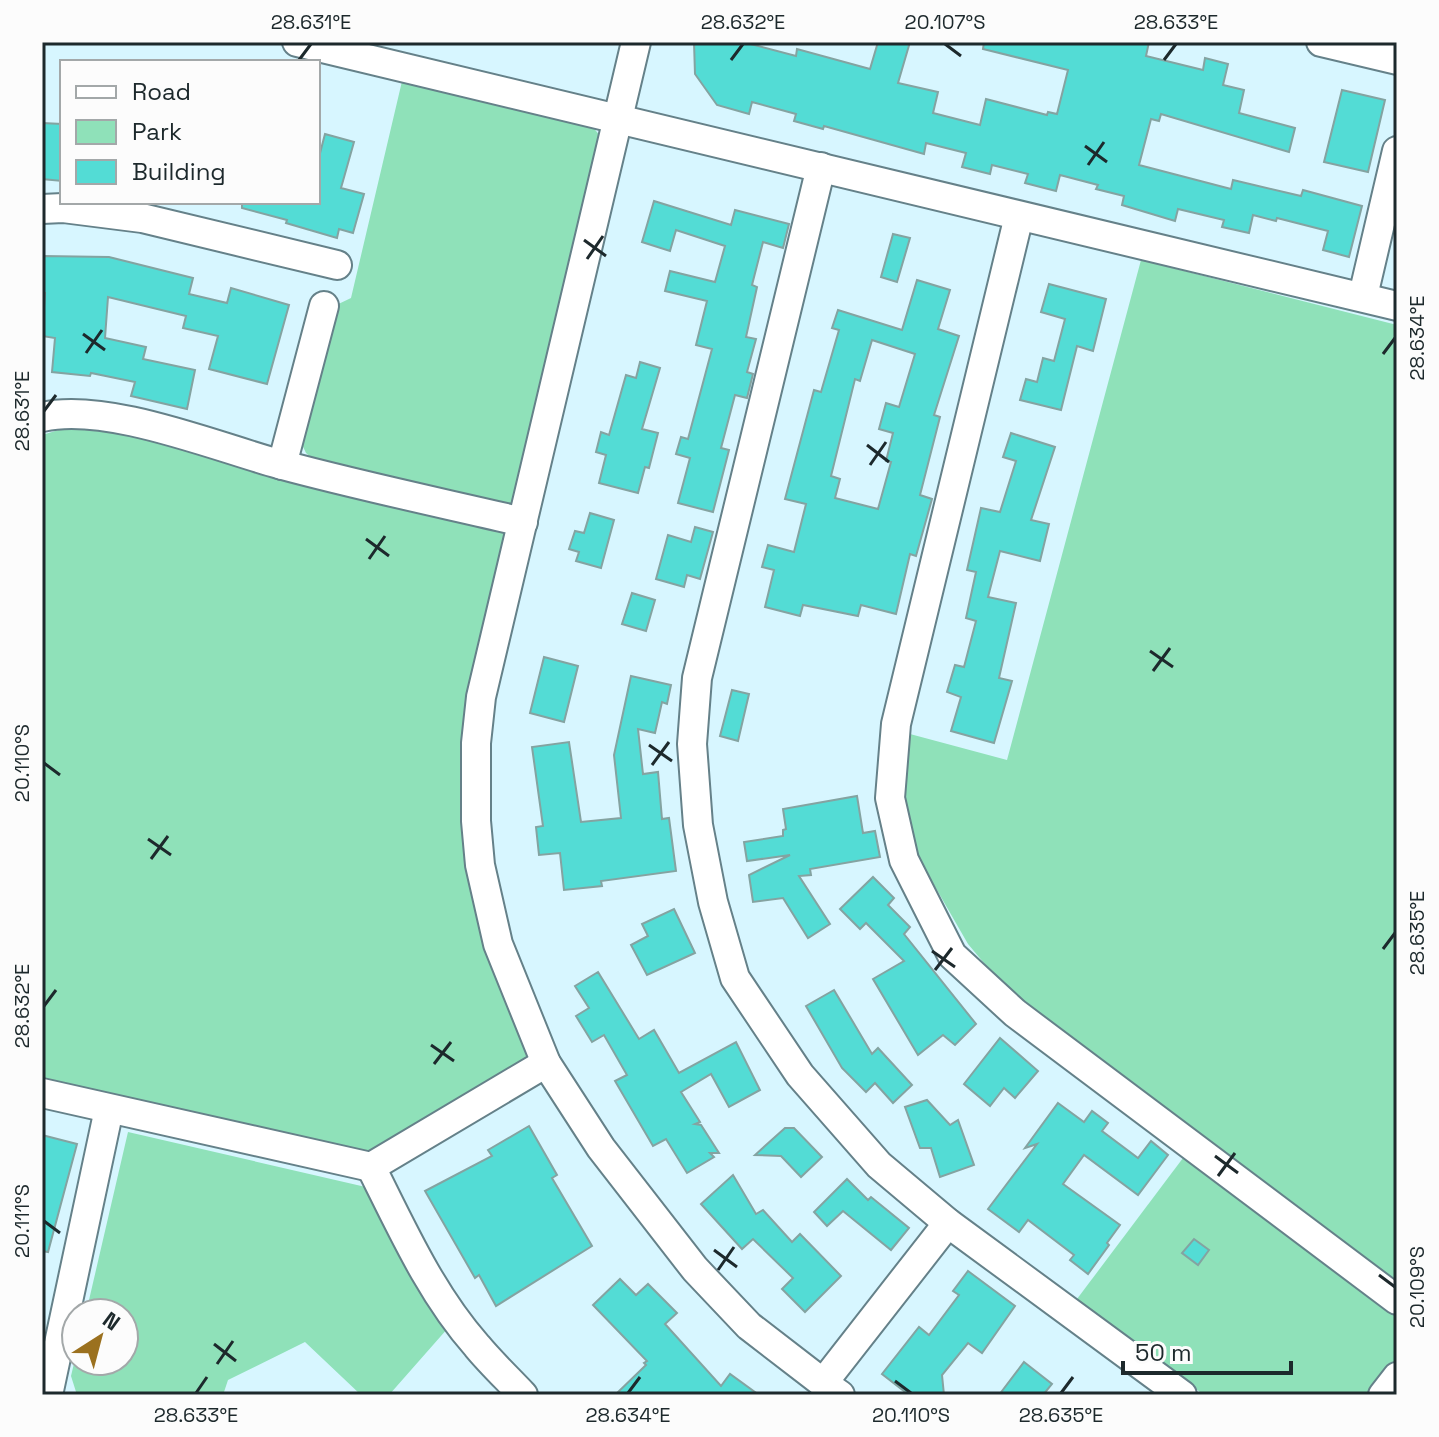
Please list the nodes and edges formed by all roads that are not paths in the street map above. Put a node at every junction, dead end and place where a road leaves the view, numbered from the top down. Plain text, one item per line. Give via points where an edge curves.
1 (297, 42) edge
2 (636, 42) edge
3 (1321, 42) edge
4 (1397, 60) edge
5 (617, 121) junction
6 (1397, 151) edge
7 (821, 167) junction
8 (42, 209) edge
9 (1019, 216) junction
10 (337, 265) dead end
11 (1363, 296) junction
12 (324, 306) dead end
13 (1397, 306) edge
14 (42, 417) edge
15 (282, 465) junction
16 (523, 522) junction
17 (546, 1063) junction
18 (42, 1093) edge
19 (109, 1109) junction
20 (371, 1167) junction
21 (948, 1223) junction
22 (1397, 1300) edge
23 (1397, 1377) edge
24 (832, 1389) edge
25 (48, 1395) edge
26 (523, 1395) edge
27 (1182, 1395) edge
28 (1383, 1395) edge

1 - 5 street
2 - 5 street
3 - 4 street
5 - 7 street
5 - 16 street
6 - 11 street
7 - 9 street
7 - 21 street via 697,678 692,744 698,825 735,978 800,1075 879,1165
8 - 10 street via 142,218
9 - 11 street
9 - 22 street via 896,724 890,798 904,860 952,955 1015,1013
11 - 13 street
12 - 15 street
14 - 15 street via 74,412 125,420
15 - 16 street
16 - 17 street via 481,697 476,821 498,944
17 - 20 street
17 - 24 street via 601,1148 695,1269 749,1326
18 - 19 street
19 - 20 street
19 - 25 street
20 - 26 street via 445,1303
21 - 24 street
21 - 27 street
23 - 28 street

